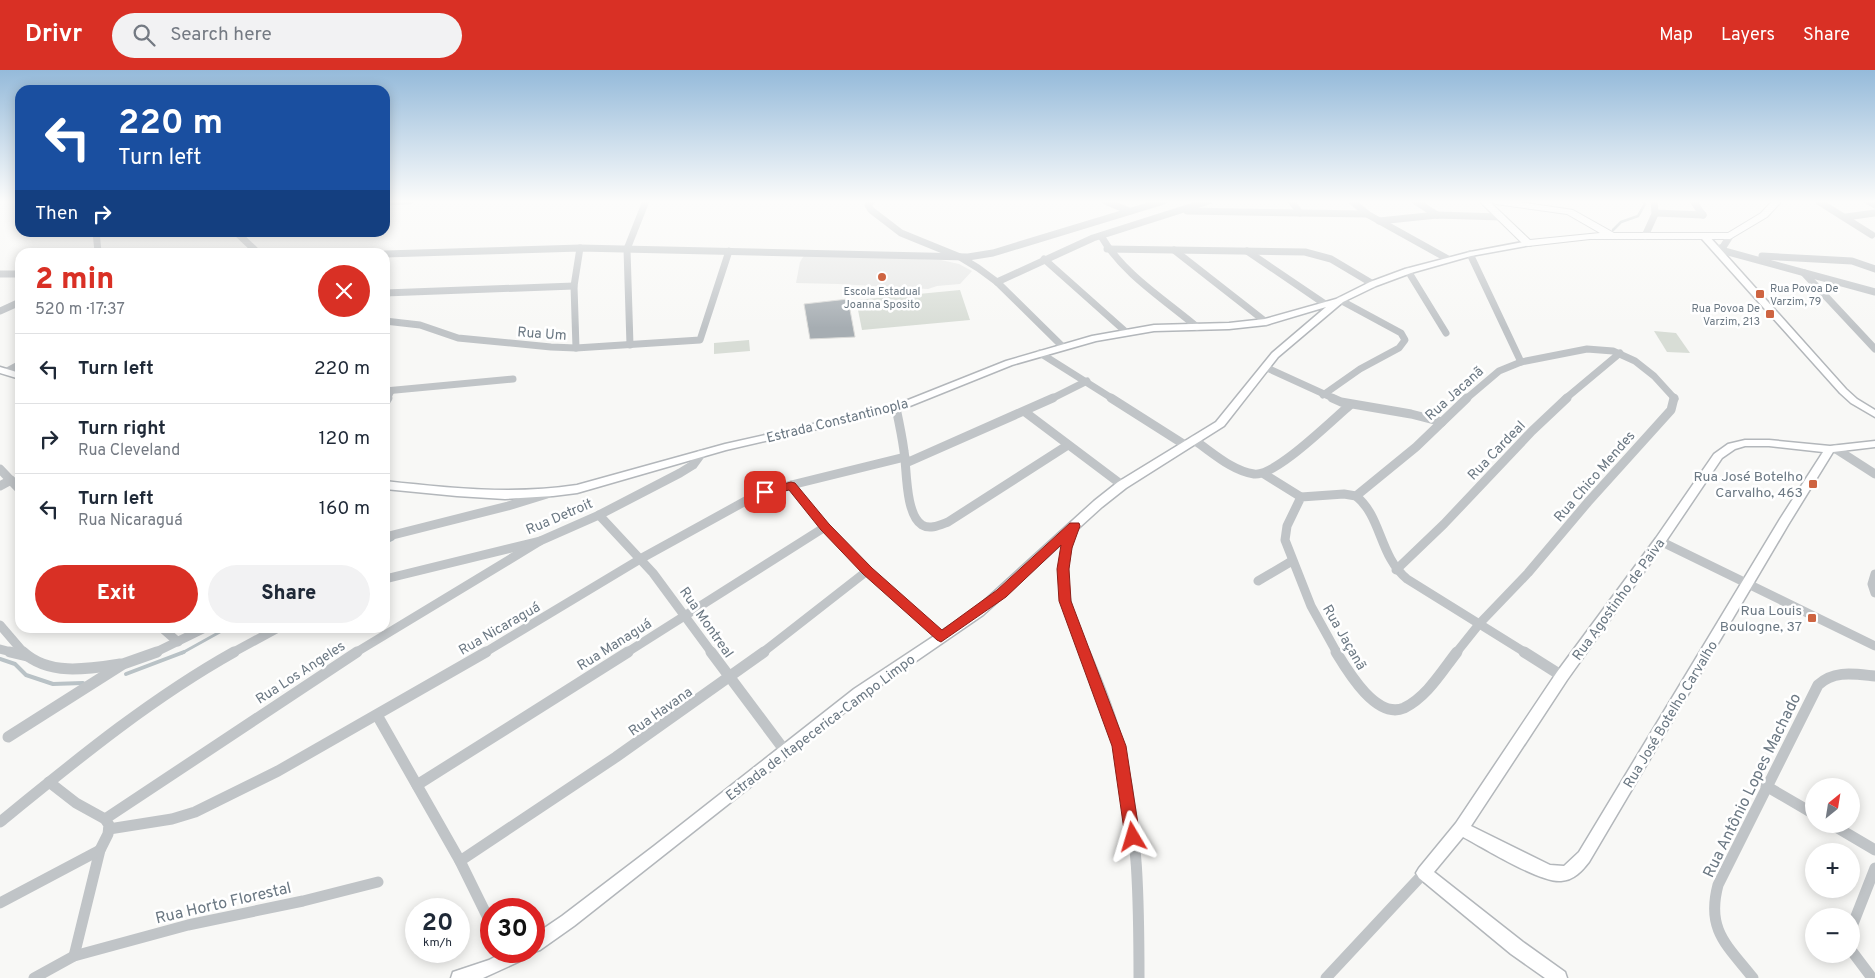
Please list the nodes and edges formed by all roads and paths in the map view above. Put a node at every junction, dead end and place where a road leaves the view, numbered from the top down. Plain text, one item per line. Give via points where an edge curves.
1 (629, 243) edge
2 (927, 243) edge
3 (1022, 243) edge
4 (1083, 243) edge
5 (1104, 243) edge
6 (1420, 243) edge
7 (1526, 243) edge
8 (1714, 243) edge
9 (1724, 243) edge
10 (580, 248) junction
11 (1720, 248) junction
12 (627, 249) junction
13 (1107, 249) junction
14 (1174, 250) junction
15 (728, 251) junction
16 (1246, 251) junction
17 (390, 254) edge
18 (1470, 254) junction
19 (960, 257) junction
20 (1044, 259) junction
21 (1448, 259) junction
22 (1875, 269) edge
23 (1408, 271) junction
24 (1804, 273) junction
25 (0, 274) edge
26 (15, 274) edge
27 (997, 282) junction
28 (1373, 284) junction
29 (574, 286) junction
30 (1875, 292) edge
31 (390, 293) edge
32 (1340, 300) junction
33 (15, 304) edge
34 (1325, 304) junction
35 (0, 311) edge
36 (390, 322) edge
37 (1266, 322) junction
38 (1197, 327) junction
39 (1126, 332) junction
40 (1446, 333) dead end
41 (700, 340) joint
42 (630, 345) junction
43 (1062, 346) junction
44 (576, 348) junction
45 (1875, 349) edge
46 (1040, 353) junction
47 (1620, 353) junction
48 (1522, 362) junction
49 (15, 366) edge
50 (1265, 367) junction
51 (3, 371) edge
52 (15, 375) edge
53 (513, 379) dead end
54 (1087, 381) junction
55 (390, 391) edge
56 (1323, 395) junction
57 (1350, 405) junction
58 (896, 408) junction
59 (1025, 412) junction
60 (1875, 414) edge
61 (1442, 422) junction
62 (1190, 442) junction
63 (1875, 444) edge
64 (1068, 446) junction
65 (1833, 449) junction
66 (701, 454) junction
67 (906, 460) junction
68 (0, 469) edge
69 (1264, 474) junction
70 (1875, 474) edge
71 (11, 480) junction
72 (15, 484) edge
73 (390, 485) edge
74 (791, 485) junction
75 (1122, 485) junction
76 (0, 486) edge
77 (554, 493) junction
78 (1356, 496) junction
79 (1301, 497) junction
80 (599, 515) junction
81 (1074, 526) junction
82 (825, 527) junction
83 (390, 536) edge
84 (540, 541) junction
85 (1660, 541) junction
86 (642, 558) junction
87 (1292, 561) junction
88 (1396, 570) junction
89 (867, 571) junction
90 (1875, 574) edge
91 (390, 578) edge
92 (1258, 581) dead end
93 (1748, 583) junction
94 (1875, 593) edge
95 (684, 615) junction
96 (1480, 622) junction
97 (0, 625) edge
98 (390, 631) edge
99 (168, 633) edge
100 (195, 633) edge
101 (269, 633) edge
102 (387, 633) edge
103 (941, 637) junction
104 (178, 642) junction
105 (1875, 646) edge
106 (0, 649) edge
107 (28, 656) junction
108 (123, 664) junction
109 (1562, 676) junction
110 (1875, 676) edge
111 (730, 678) junction
112 (377, 715) junction
113 (8, 737) dead end
114 (785, 752) junction
115 (49, 782) junction
116 (417, 784) junction
117 (1766, 786) junction
118 (1805, 809) edge
119 (0, 822) edge
120 (107, 824) junction
121 (1461, 828) junction
122 (1846, 833) edge
123 (100, 850) junction
124 (1875, 850) edge
125 (460, 861) junction
126 (1875, 868) edge
127 (1424, 873) junction
128 (378, 882) dead end
129 (480, 902) edge
130 (0, 903) edge
131 (1859, 908) edge
132 (545, 937) edge
133 (74, 956) junction
134 (1860, 962) edge
135 (492, 963) edge
136 (1550, 976) edge
137 (34, 978) edge
138 (459, 978) edge
139 (1139, 978) edge
140 (1326, 978) edge
141 (1753, 978) edge
142 (1872, 978) edge

1 - 12 street
2 - 19 street
3 - 19 street
4 - 20 street
5 - 13 street
6 - 21 street
7 - 18 main road, Estrada de Itapecerica-Campo Limpo
8 - 11 main road
9 - 11 street
10 - 12 street
10 - 17 street
10 - 29 street
11 - 22 street via 1772,258 1855,262
11 - 24 street
11 - 60 main road via 1843,391
12 - 15 street
12 - 42 street
13 - 14 street
13 - 38 street
14 - 16 street
14 - 37 street
15 - 19 street
15 - 41 street
16 - 28 street via 1316,253
16 - 34 street
18 - 21 main road, Estrada de Itapecerica-Campo Limpo
18 - 48 street
19 - 27 street
20 - 27 street
20 - 39 street
21 - 23 main road, Estrada de Itapecerica-Campo Limpo
23 - 28 main road, Estrada de Itapecerica-Campo Limpo
23 - 40 street
24 - 30 street
24 - 45 street
25 - 26 street
27 - 43 street
28 - 32 main road, Estrada de Itapecerica-Campo Limpo
29 - 31 street
29 - 44 street
32 - 34 main road, Estrada Constantinopla
32 - 50 main road, Estrada de Itapecerica-Campo Limpo
32 - 56 street via 1402,333 1405,340 1399,348
33 - 35 street
34 - 37 main road, Estrada Constantinopla
36 - 44 street, Rua Um via 420,326 458,338
37 - 38 main road, Estrada Constantinopla
38 - 39 main road, Estrada Constantinopla
39 - 43 main road, Estrada Constantinopla
41 - 42 street, Rua Um
42 - 44 street, Rua Um
43 - 46 main road, Estrada Constantinopla
46 - 54 street
46 - 58 main road, Estrada Constantinopla
47 - 48 street, Rua Jacanã via 1596,348
47 - 88 street, Rua Cardeal via 1552,412
47 - 96 street, Rua Chico Mendes via 1642,364 1663,383 1675,399 1671,410
48 - 61 street, Rua Jacanã via 1488,379
49 - 51 street
50 - 56 street
50 - 62 main road, Estrada de Itapecerica-Campo Limpo via 1220,424
51 - 52 main road
53 - 55 street
54 - 59 street, Rua Nicaraguá
54 - 62 street
56 - 57 street
57 - 61 street
57 - 69 street via 1283,462
58 - 66 main road, Estrada Constantinopla
58 - 67 street
59 - 64 street
59 - 67 street, Rua Nicaraguá
61 - 78 street, Rua Jacanã
62 - 69 street via 1237,467 1254,474
62 - 75 main road, Estrada de Itapecerica-Campo Limpo
63 - 65 main road, Rua Agostinho de Paiva
64 - 67 street via 935,528 918,522 910,508
64 - 75 street
65 - 70 street
65 - 85 main road, Rua Agostinho de Paiva via 1757,442 1732,446 1718,456
65 - 93 main road, Rua José Botelho Carvalho
66 - 77 main road, Estrada Constantinopla
66 - 80 street, Rua Detroit via 690,468
67 - 74 street, Rua Nicaraguá
68 - 71 street
69 - 79 street
71 - 72 street
71 - 76 street
73 - 77 main road, Estrada Constantinopla via 481,494 525,496
74 - 82 street
74 - 86 street, Rua Nicaraguá via 744,501
75 - 81 main road, Estrada de Itapecerica-Campo Limpo
77 - 83 street
78 - 79 street
78 - 88 street via 1367,505
79 - 87 street, Rua Jaçanã via 1284,540
80 - 84 street, Rua Detroit
80 - 86 street, Rua Montreal
81 - 103 main road, Estrada de Itapecerica-Campo Limpo via 1002,593
81 - 139 street via 1063,569 1065,601 1119,746 1124,771 1135,855
82 - 89 street
82 - 95 street, Rua Managuá
84 - 91 street, Rua Detroit
84 - 98 street, Rua Los Angeles
85 - 93 street
85 - 109 main road, Rua Agostinho de Paiva
86 - 95 street, Rua Montreal
86 - 112 street, Rua Nicaraguá
87 - 92 street
87 - 96 street, Rua Jaçanã via 1311,606 1346,669 1372,699 1389,708 1403,708 1426,691
88 - 96 street via 1421,589
89 - 103 street
89 - 111 street, Rua Havana
90 - 94 street via 1872,584
93 - 105 street
93 - 121 main road, Rua José Botelho Carvalho via 1573,871 1555,875
95 - 111 street, Rua Montreal
95 - 116 street, Rua Managuá
96 - 109 street
97 - 107 street
99 - 104 street
100 - 104 street
101 - 115 street via 176,686
102 - 120 street, Rua Los Angeles
103 - 114 main road, Estrada de Itapecerica-Campo Limpo via 882,676
104 - 108 street
106 - 107 street
107 - 108 street via 49,667
108 - 113 street
109 - 121 main road, Rua Agostinho de Paiva
110 - 117 street, Rua Antônio Lopes Machado via 1835,674 1823,680
111 - 114 street, Rua Montreal
111 - 125 street, Rua Havana via 627,751
112 - 116 street
112 - 120 street, Rua Nicaraguá via 278,771 195,812 172,819
114 - 132 main road, Estrada de Itapecerica-Campo Limpo
115 - 119 street
115 - 120 street
116 - 125 street
117 - 118 street
117 - 141 street, Rua Antônio Lopes Machado via 1718,885 1713,906 1720,934
120 - 123 street
121 - 127 main road, Rua Agostinho de Paiva
122 - 124 street
123 - 130 street
123 - 133 street
125 - 129 street
126 - 131 street
127 - 136 main road
127 - 140 street
128 - 133 street, Rua Horto Florestal via 188,925
133 - 137 street, Rua Horto Florestal
134 - 142 street
135 - 138 main road

